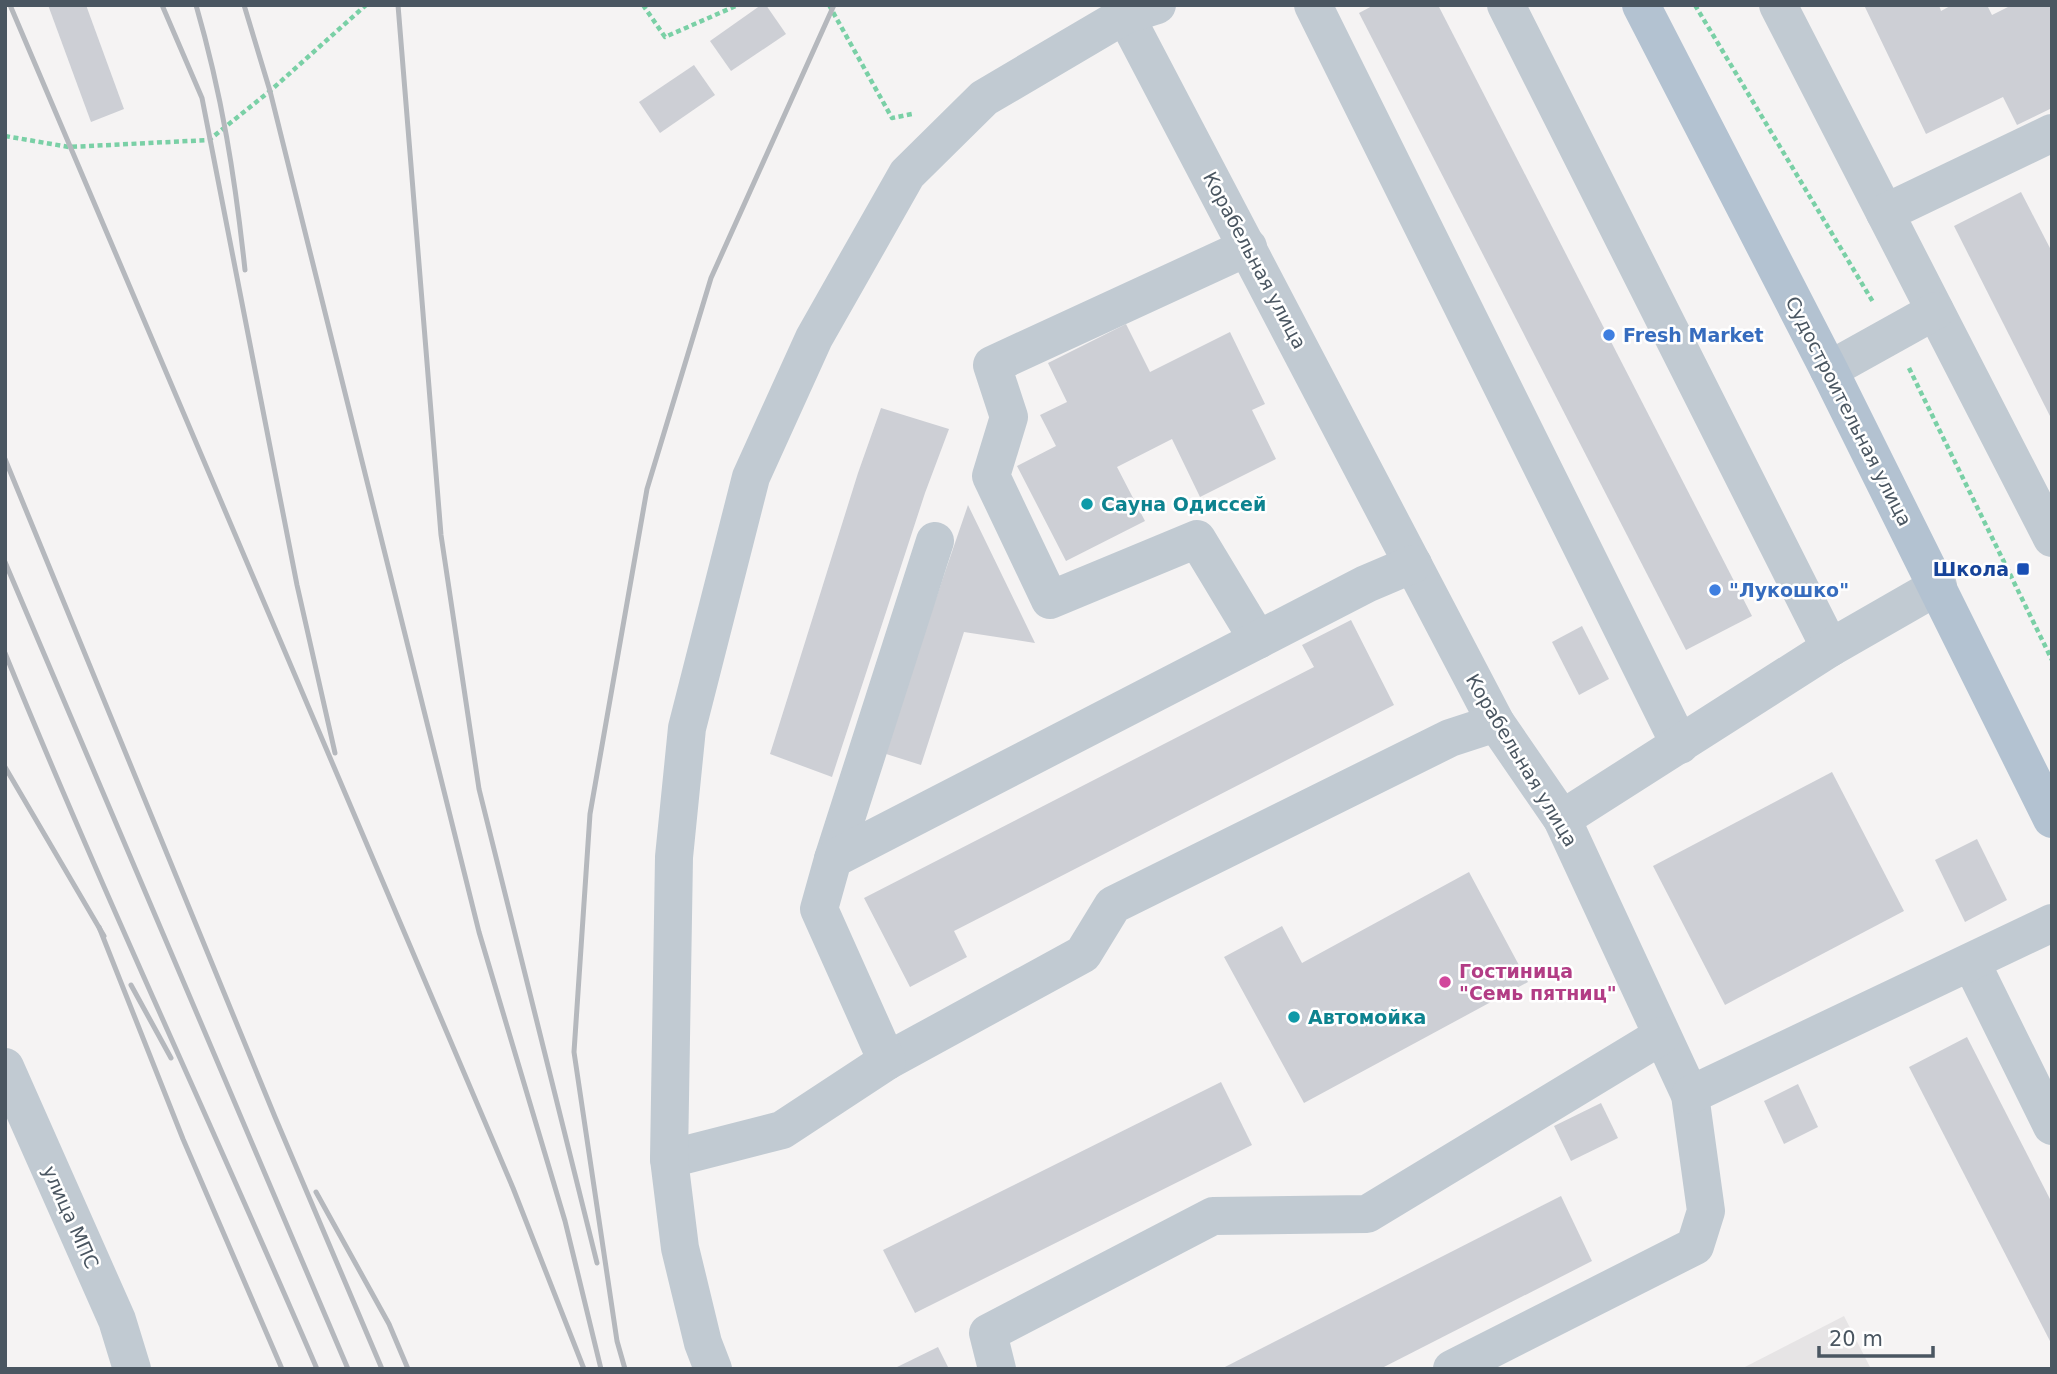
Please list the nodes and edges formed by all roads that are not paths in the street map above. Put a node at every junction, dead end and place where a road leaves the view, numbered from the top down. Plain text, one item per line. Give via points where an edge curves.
1 (1313, 5) edge
2 (1506, 5) edge
3 (1641, 5) edge
4 (1778, 5) edge
5 (1141, 10) edge
6 (2051, 135) edge
7 (1885, 213) junction
8 (1248, 247) junction
9 (1935, 312) junction
10 (1829, 370) junction
11 (2052, 538) edge
12 (935, 541) dead end
13 (1413, 564) junction
14 (1938, 586) junction
15 (1258, 640) junction
16 (1830, 648) junction
17 (1496, 723) junction
18 (1680, 745) junction
19 (1562, 819) junction
20 (2052, 819) edge
21 (832, 859) junction
22 (2052, 923) edge
23 (1972, 964) junction
24 (1661, 1036) junction
25 (887, 1061) junction
26 (5, 1067) edge
27 (1690, 1095) junction
28 (2052, 1126) edge
29 (669, 1159) junction
30 (132, 1369) edge
31 (713, 1369) edge
32 (997, 1369) edge
33 (1452, 1369) edge

1 - 18 lane
2 - 16 lane
3 - 10 main road, Судостроительная улица
4 - 7 lane
5 - 8 lane, Корабельная улица
5 - 29 lane via 984,97 907,174 814,338 751,477 687,728 674,857
6 - 7 lane
7 - 9 lane
8 - 13 lane, Корабельная улица
8 - 15 lane via 992,365 1009,416 991,476 1050,600 1196,539
9 - 10 lane
9 - 11 lane
10 - 14 main road, Судостроительная улица
12 - 21 lane
13 - 15 lane
13 - 17 lane, Корабельная улица
14 - 16 lane
14 - 20 main road, Судостроительная улица
15 - 21 lane
16 - 18 lane
17 - 19 lane, Корабельная улица
17 - 25 lane via 1450,738 1113,905 1083,954
18 - 19 lane
19 - 24 lane, Корабельная улица
21 - 25 lane via 819,909
22 - 23 lane
23 - 27 lane
23 - 28 lane
24 - 27 lane, Корабельная улица
24 - 32 lane via 1367,1214 1213,1216 988,1333
25 - 29 lane via 782,1129
26 - 30 lane, улица МПС via 117,1320
27 - 33 lane, Корабельная улица via 1706,1211 1695,1246
29 - 31 lane via 680,1248

